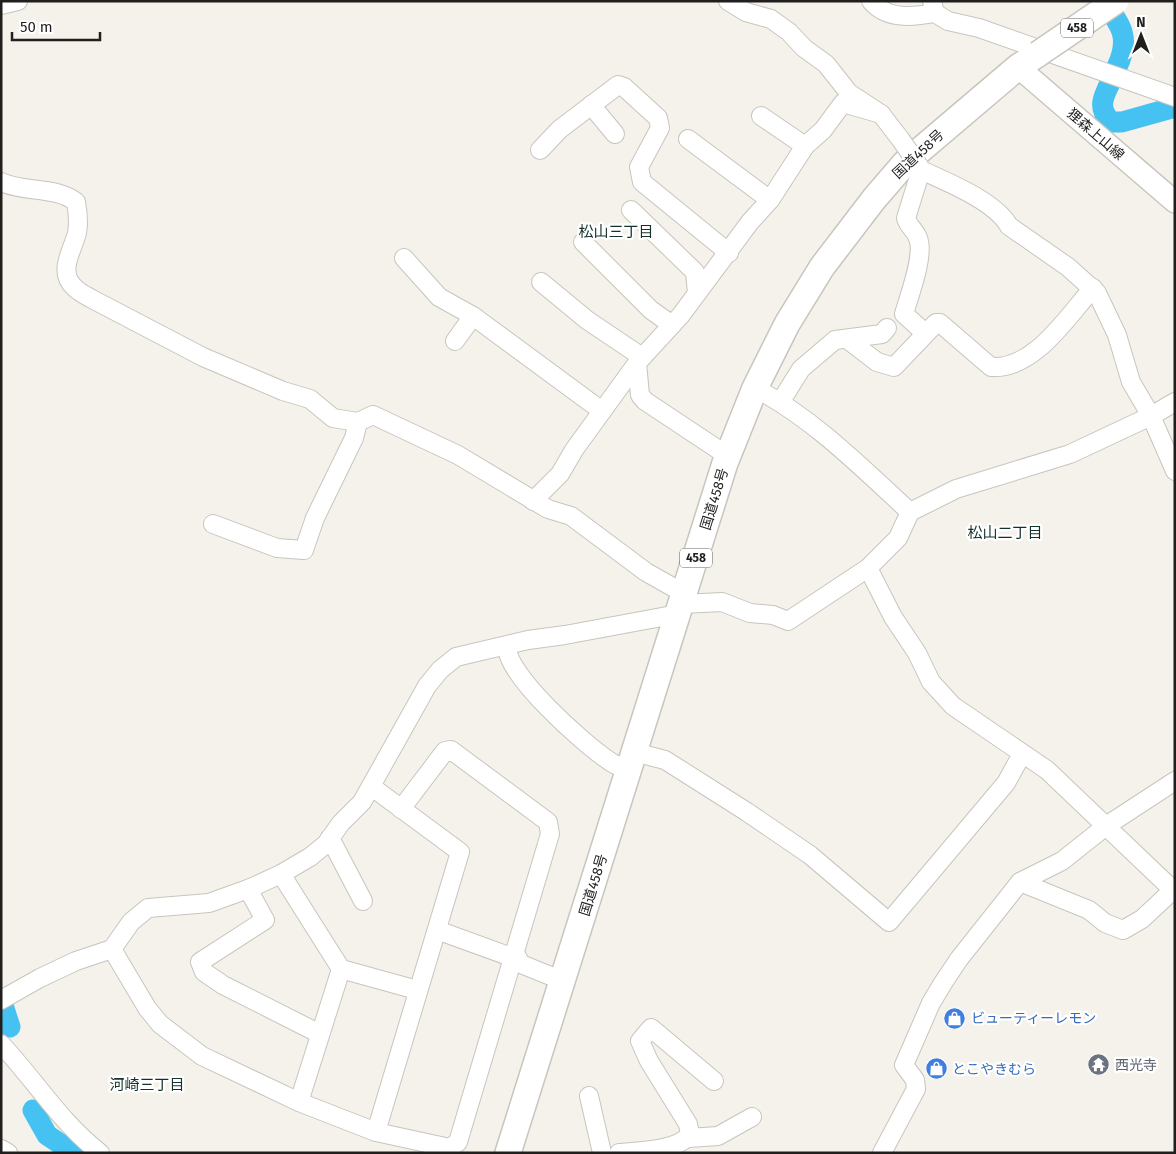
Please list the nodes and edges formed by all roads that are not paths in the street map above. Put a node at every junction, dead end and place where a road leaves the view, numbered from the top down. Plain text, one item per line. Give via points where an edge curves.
1 (18, 1) edge
2 (728, 1) edge
3 (871, 1) edge
4 (1116, 1) edge
5 (1, 5) edge
6 (933, 7) edge
7 (1028, 60) junction
8 (1175, 97) edge
9 (592, 105) junction
10 (881, 114) junction
11 (761, 116) dead end
12 (615, 134) dead end
13 (688, 139) dead end
14 (805, 146) junction
15 (540, 150) dead end
16 (920, 168) junction
17 (1, 182) edge
18 (770, 200) junction
19 (1175, 202) edge
20 (631, 210) dead end
21 (583, 242) dead end
22 (728, 253) junction
23 (404, 258) dead end
24 (541, 282) dead end
25 (1093, 288) junction
26 (697, 293) junction
27 (474, 316) junction
28 (672, 325) junction
29 (887, 328) dead end
30 (925, 333) junction
31 (847, 339) junction
32 (455, 341) dead end
33 (639, 360) junction
34 (755, 388) junction
35 (781, 401) junction
36 (1175, 402) edge
37 (602, 411) junction
38 (1151, 416) junction
39 (358, 422) junction
40 (728, 456) junction
41 (1175, 471) edge
42 (533, 501) junction
43 (910, 512) junction
44 (213, 524) dead end
45 (868, 568) junction
46 (681, 604) junction
47 (507, 646) junction
48 (1022, 754) junction
49 (631, 761) junction
50 (1175, 781) edge
51 (372, 787) junction
52 (401, 808) junction
53 (1106, 826) junction
54 (330, 838) junction
55 (281, 874) junction
56 (1020, 882) junction
57 (248, 889) junction
58 (363, 901) dead end
59 (437, 930) junction
60 (112, 949) junction
61 (515, 955) junction
62 (341, 969) junction
63 (563, 981) junction
64 (418, 990) junction
65 (6, 997) edge
66 (320, 1034) junction
67 (1, 1044) edge
68 (714, 1081) dead end
69 (588, 1096) dead end
70 (299, 1102) junction
71 (752, 1117) dead end
72 (376, 1132) junction
73 (683, 1144) edge
74 (1, 1150) edge
75 (8, 1153) edge
76 (100, 1153) edge
77 (508, 1153) edge
78 (602, 1153) edge
79 (619, 1153) edge
80 (882, 1153) edge

1 - 5 street
2 - 10 street via 746,12 771,19 789,32 826,64 849,93
3 - 6 street via 877,9 895,15 917,16
4 - 7 highway, 国道458号 / 458, bridge
6 - 8 street via 948,21 979,28
7 - 19 main road, 狸森上山線
7 - 34 highway, 国道458号 / 458 via 905,163 874,199 822,267 787,324
9 - 12 street
9 - 15 street via 560,129
9 - 22 street via 618,85 658,118 660,128 639,167 642,182
10 - 14 street via 843,103
10 - 16 street, bridge
11 - 14 street
13 - 18 street
14 - 18 street
16 - 25 street via 1003,216 1009,226 1068,266
16 - 30 street via 906,218 918,238 919,258 904,314
17 - 39 street via 20,189 66,194 76,202 79,218 66,265 74,288 203,357 310,399 333,418
18 - 22 street
20 - 26 street via 695,272
21 - 28 street via 651,310
22 - 26 street
23 - 27 street via 439,297
24 - 33 street
25 - 30 street via 1036,352 1000,368 991,367 940,323
25 - 38 street via 1117,336 1131,382
26 - 28 street
27 - 32 street
27 - 37 street
28 - 33 street
29 - 31 street via 882,334
30 - 31 street via 894,367 877,362
31 - 35 street via 835,340 801,369
33 - 37 street
33 - 40 street via 640,395
34 - 35 street
34 - 40 highway, 国道458号 / 458
35 - 43 street via 842,449
36 - 38 street
37 - 42 street via 560,474
38 - 41 street
38 - 43 street via 1070,454 956,489
39 - 42 street via 373,415 458,455
39 - 44 street via 354,438 315,518 304,550 277,548
40 - 46 highway, 国道458号 / 458
42 - 46 street via 571,516 646,572
43 - 45 street via 898,538
45 - 46 street via 788,621 773,615 750,613 722,602
45 - 48 street via 931,682 953,706
46 - 47 street via 564,636
46 - 49 highway, 国道458号 / 458
47 - 49 street via 506,653 519,675 545,705 609,761
47 - 51 street via 456,657 440,670 390,750
48 - 49 street via 1006,783 889,922 810,855 665,760
48 - 53 street via 1046,770
49 - 63 highway, 国道458号 / 458
50 - 53 street
51 - 52 street
51 - 54 street
52 - 59 street via 460,852
52 - 61 street via 445,751 451,750 548,822 550,834
53 - 56 street via 1062,861
53 - 56 street via 1173,890 1142,919 1123,930 1105,923 1089,910
54 - 55 street via 310,857
54 - 58 street
55 - 57 street
55 - 62 street
56 - 80 street via 959,959 932,1003 904,1065 915,1080 916,1089
57 - 60 street via 209,904 148,908 131,922
57 - 66 street via 265,920 200,962 204,972 223,986
59 - 61 street
59 - 64 street
60 - 65 street via 76,961
60 - 70 street via 147,1008 177,1039 202,1056
61 - 63 street via 521,964
61 - 72 street via 458,1142 450,1148
62 - 64 street
62 - 66 street
63 - 77 highway, 国道458号 / 458
64 - 72 street
66 - 70 street
67 - 76 street via 24,1067 70,1128
68 - 73 street via 651,1028 640,1041 688,1124 690,1134
69 - 78 street
70 - 72 street
71 - 73 street via 718,1136
73 - 79 street
74 - 75 street

